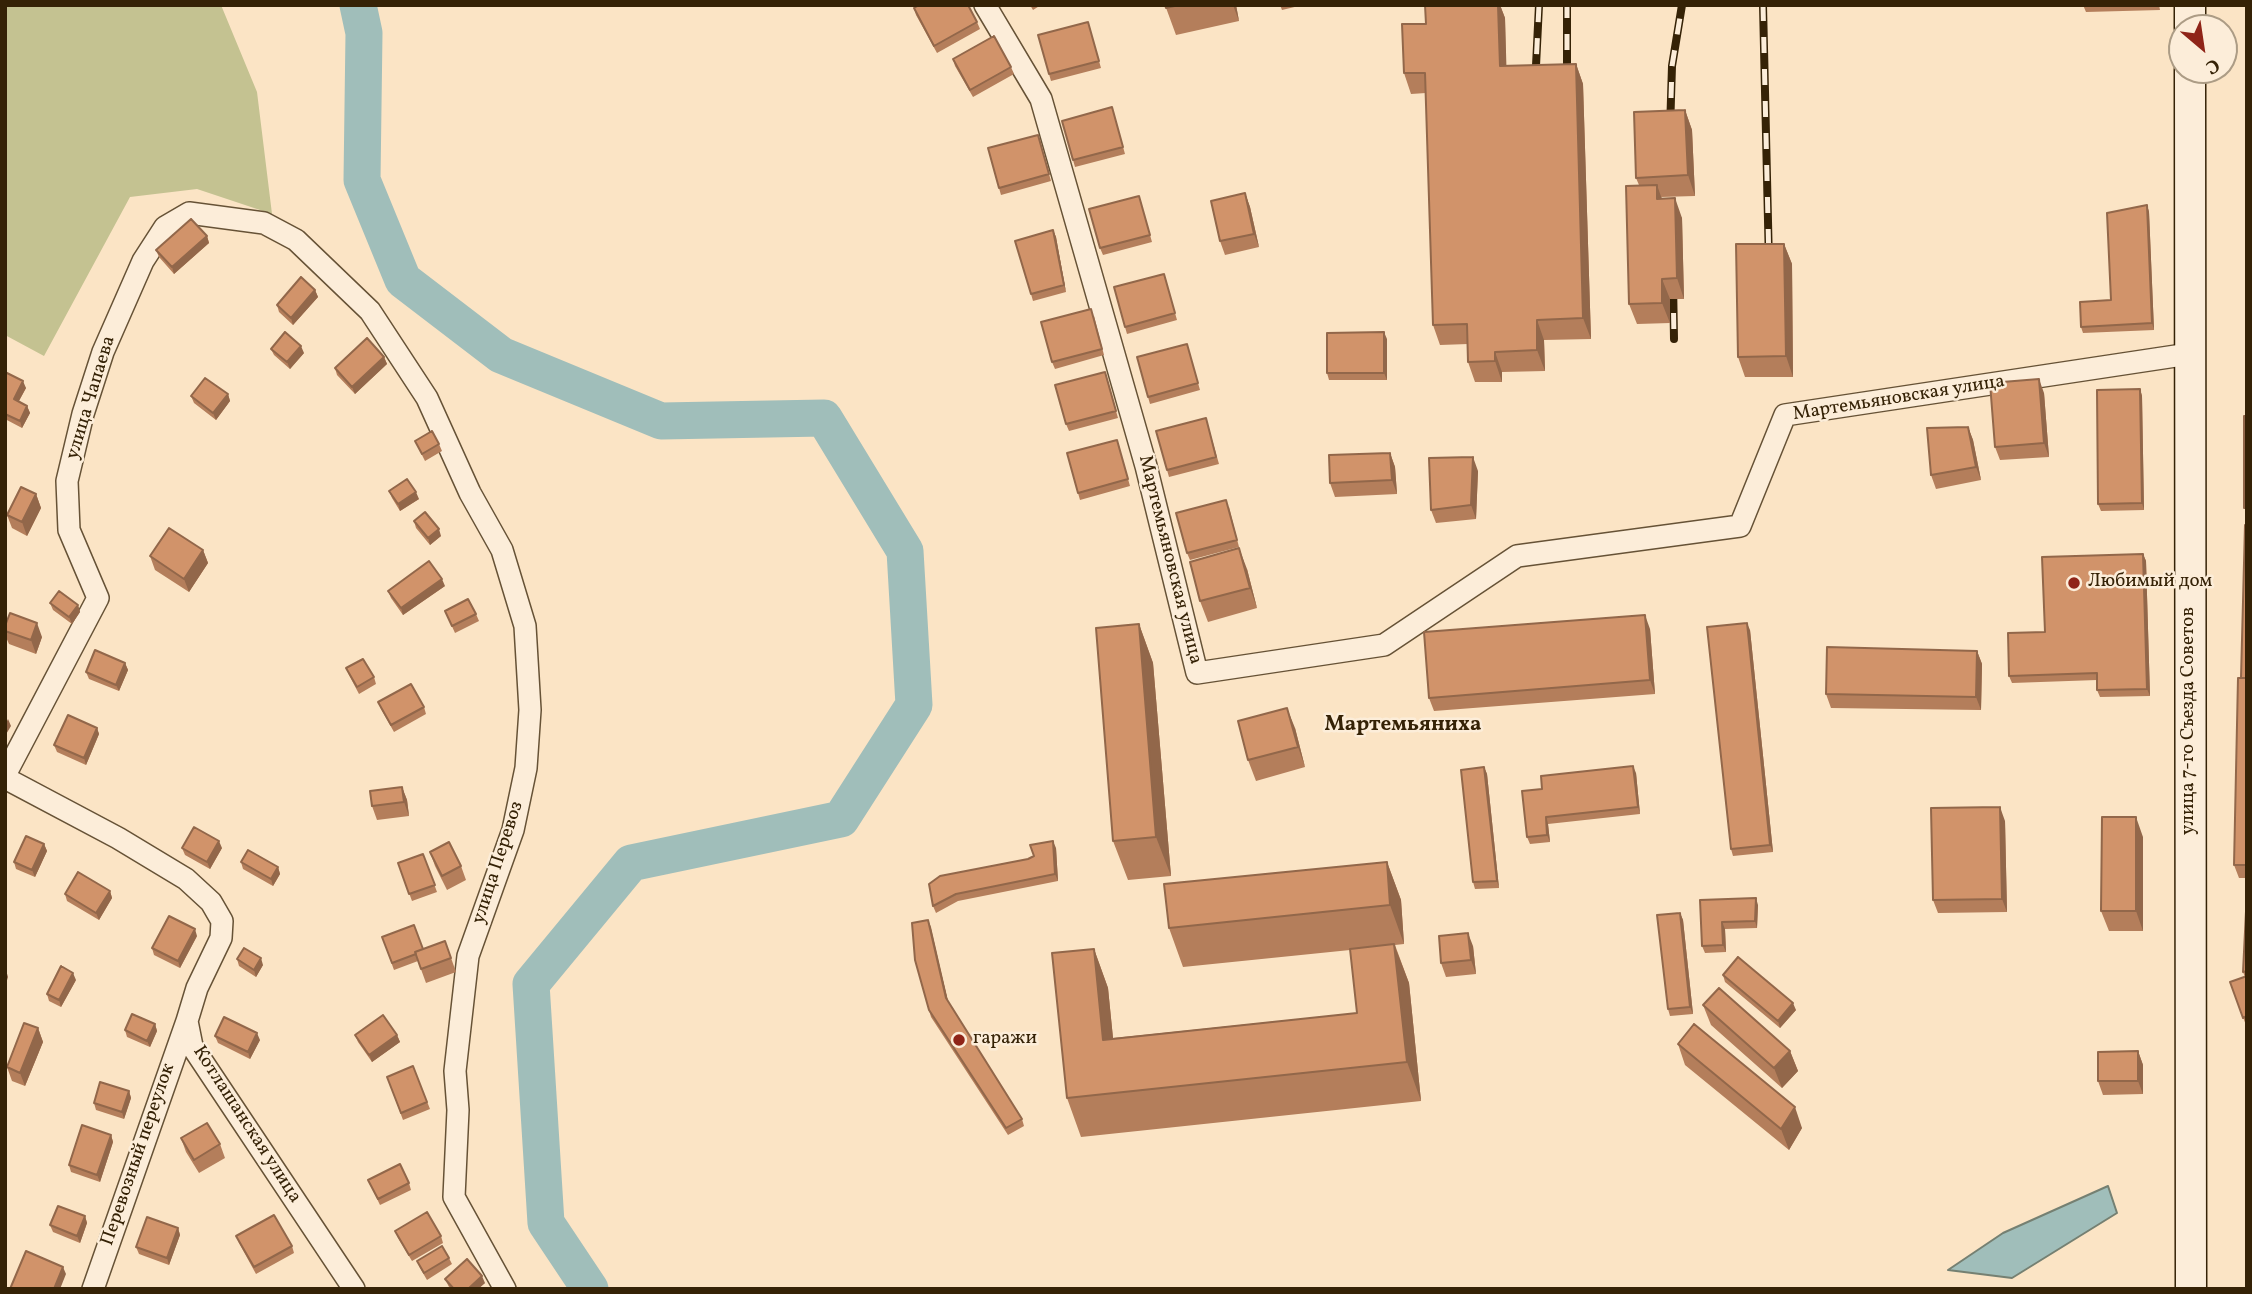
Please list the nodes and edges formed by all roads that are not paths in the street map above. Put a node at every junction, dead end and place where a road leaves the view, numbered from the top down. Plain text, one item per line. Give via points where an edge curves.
1 (985, 5) edge
2 (2190, 84) edge
3 (216, 216) joint
4 (2189, 354) junction
5 (5, 777) edge
6 (187, 1021) junction
7 (93, 1289) edge
8 (354, 1289) edge
9 (505, 1289) edge
10 (2191, 1289) edge

1 - 4 street, Мартемьяновская улица via 1041,99 1146,466 1197,673 1384,645 1517,556 1740,526 1785,415
2 - 4 street, улица 7-го Съезда Советов
3 - 5 street, улица Чапаева via 189,213 165,227 143,261 103,352 67,481 69,530 98,598
3 - 9 street, улица Перевоз via 264,223 296,240 370,311 426,398 502,550 525,626 530,710 526,768 513,830 468,956 455,1071 454,1197
4 - 10 street, улица 7-го Съезда Советов
5 - 6 street, Котлашанская улица via 186,879 211,902 222,921 221,938
6 - 7 street, Перевозный переулок
6 - 8 street, Котлашанская улица via 192,1046

